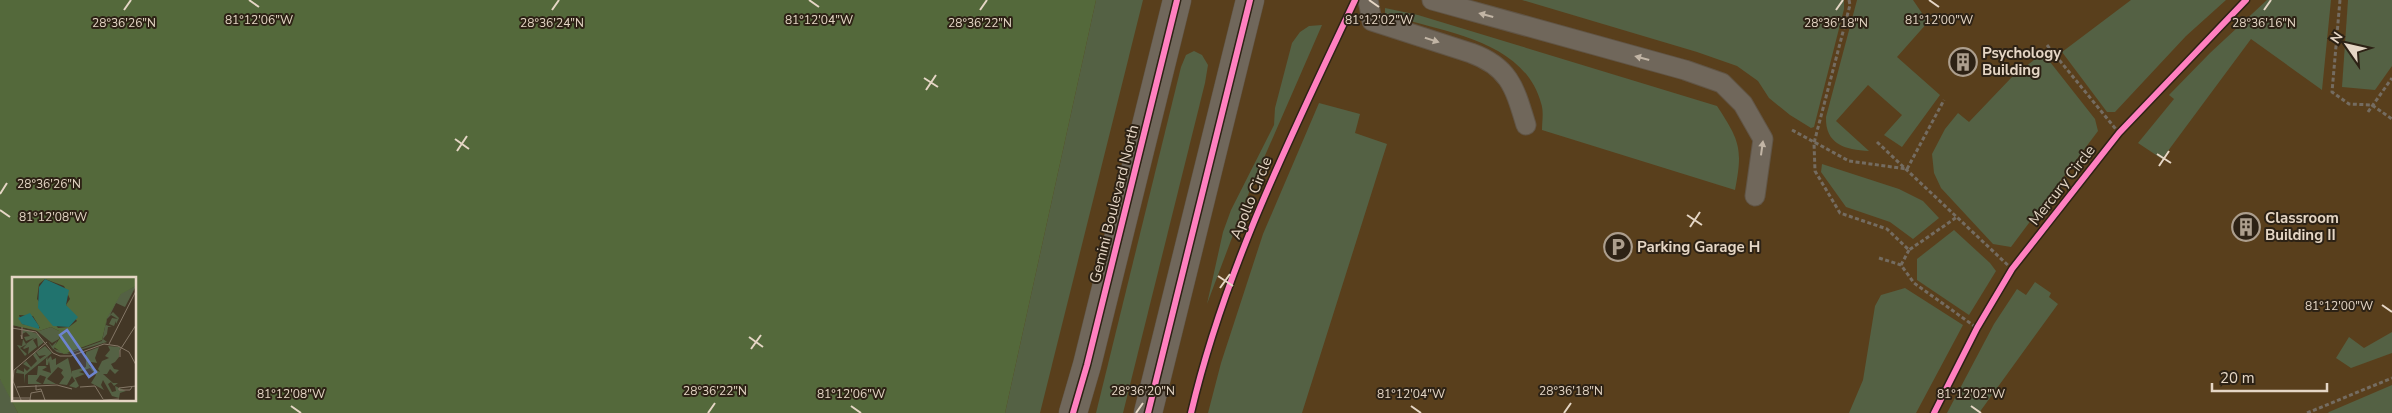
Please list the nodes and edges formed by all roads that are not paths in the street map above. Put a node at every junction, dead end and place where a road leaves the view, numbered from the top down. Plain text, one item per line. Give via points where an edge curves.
1 (1176, 0) edge
2 (1250, 0) edge
3 (1368, 0) edge
4 (1432, 0) edge
5 (1526, 126) dead end
6 (1755, 196) dead end
7 (1073, 413) edge
8 (1148, 413) edge

1 - 7 street, Gemini Boulevard North
2 - 8 street
3 -> 5 lane via 1372,21 1471,53 1501,69 1516,91
6 -> 4 lane via 1763,139 1744,104 1722,83

